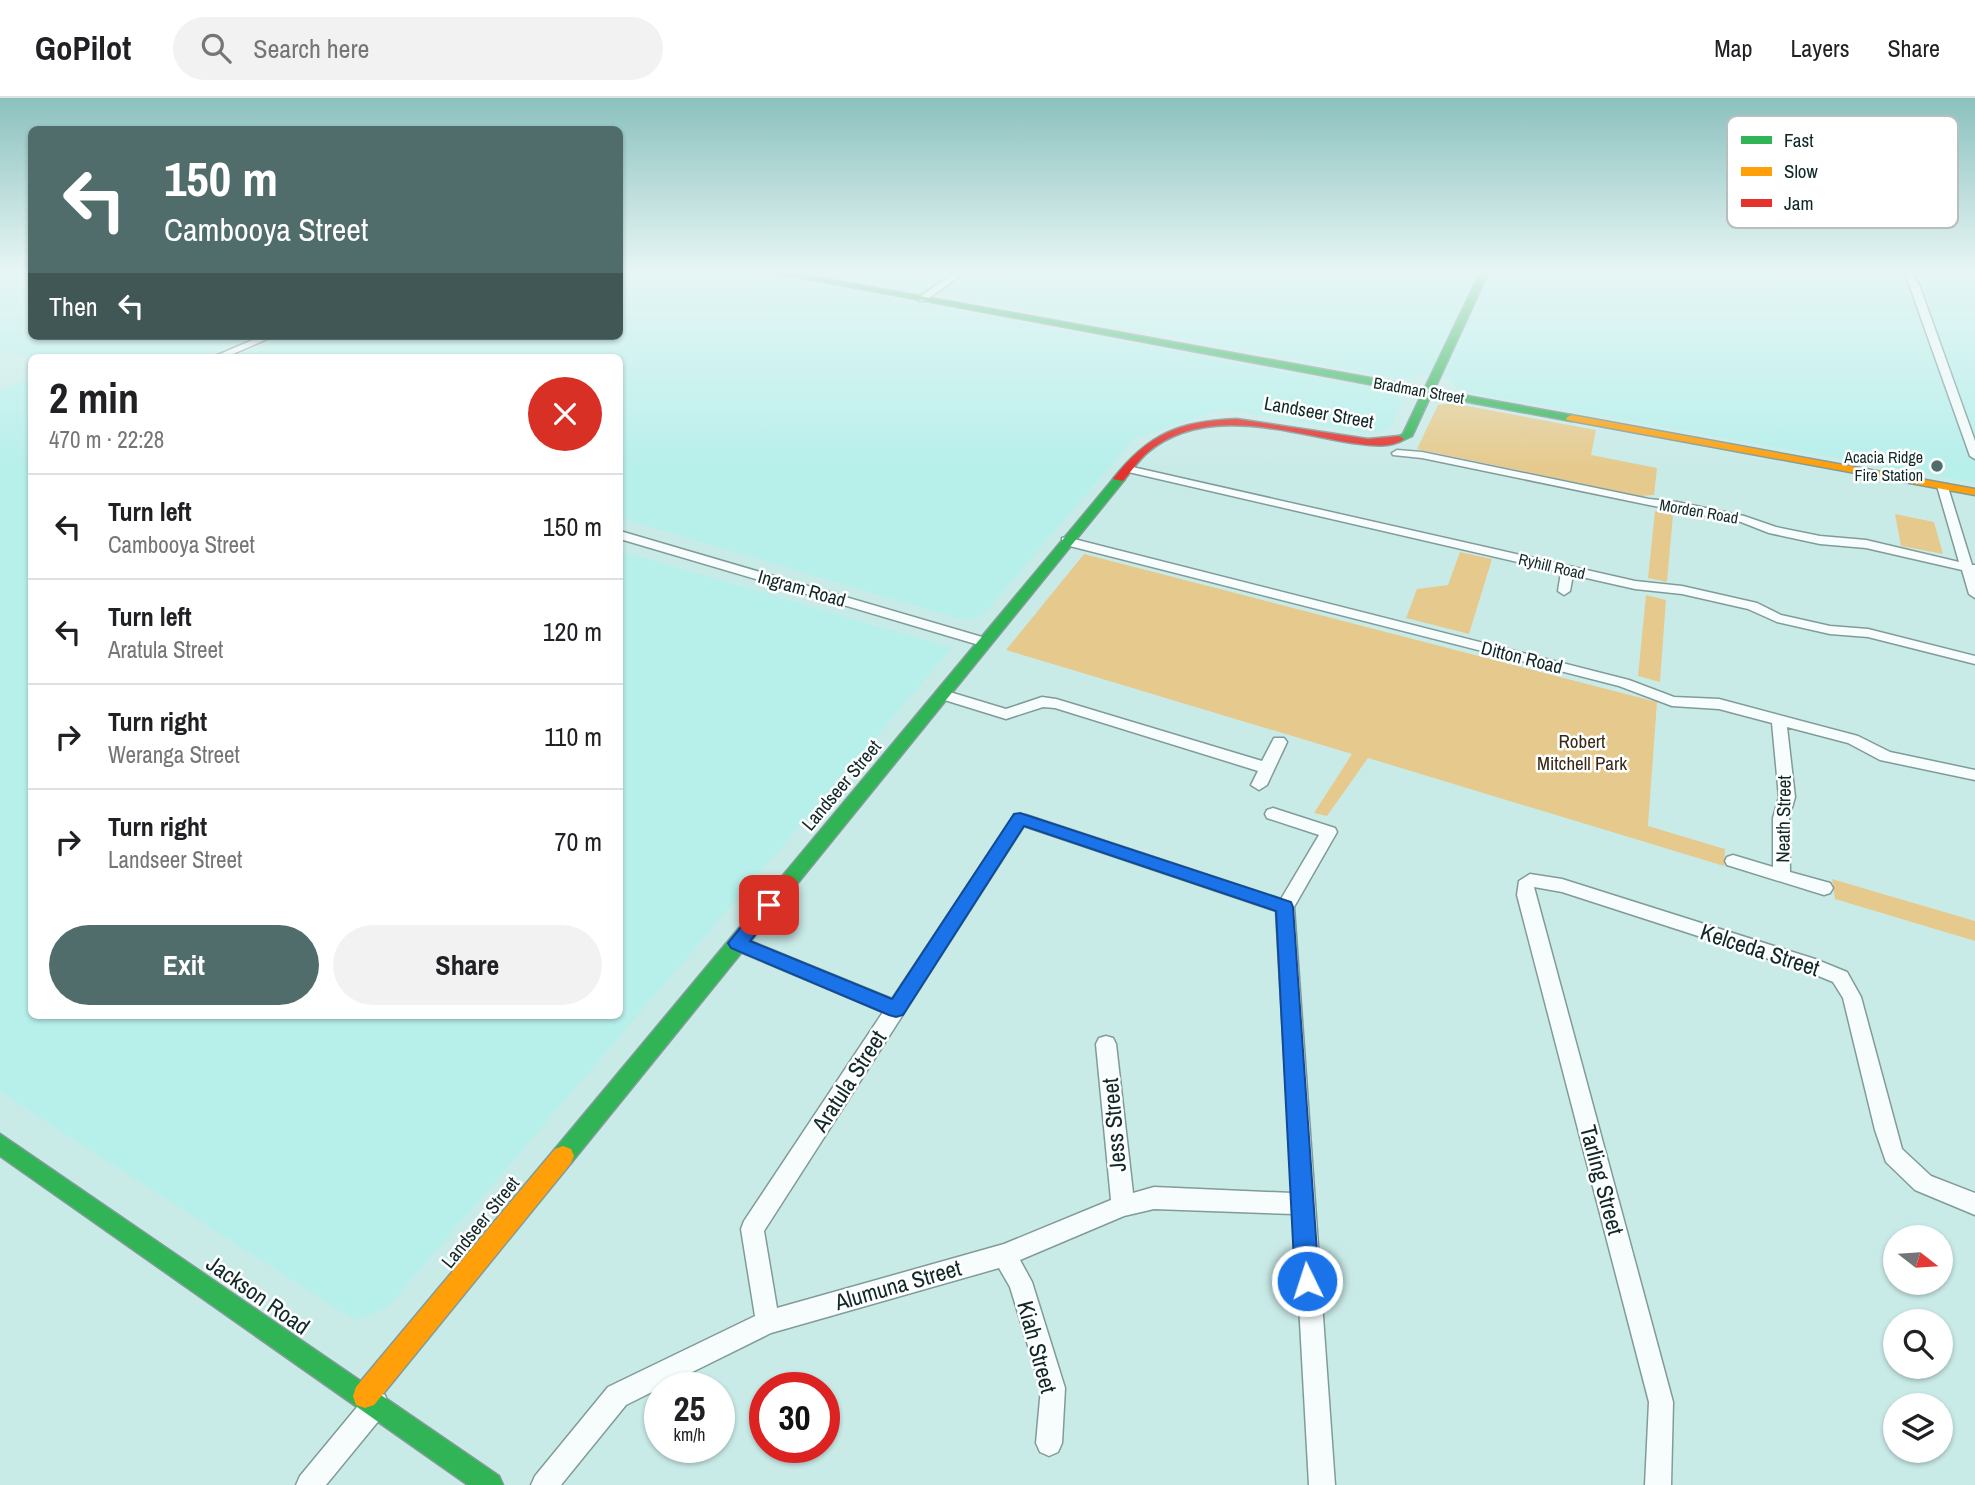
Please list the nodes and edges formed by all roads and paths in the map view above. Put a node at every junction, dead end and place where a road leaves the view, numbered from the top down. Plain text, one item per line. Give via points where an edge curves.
1 (1135, 338) edge
2 (1453, 338) edge
3 (1934, 338) edge
4 (260, 340) edge
5 (225, 354) edge
6 (1428, 391) junction
7 (1397, 453) dead end
8 (1975, 456) edge
9 (1128, 469) junction
10 (1943, 486) junction
11 (1975, 492) edge
12 (623, 536) edge
13 (1066, 541) junction
14 (1971, 568) edge
15 (1568, 569) junction
16 (1564, 591) dead end
17 (1975, 594) edge
18 (984, 642) junction
19 (1975, 660) edge
20 (943, 695) junction
21 (1779, 720) junction
22 (1279, 742) dead end
23 (1267, 768) junction
24 (1975, 775) edge
25 (1259, 785) dead end
26 (1273, 814) dead end
27 (1733, 861) dead end
28 (1782, 876) junction
29 (1530, 880) joint
30 (1824, 888) dead end
31 (1284, 907) junction
32 (737, 943) junction
33 (896, 1009) junction
34 (1106, 1044) dead end
35 (0, 1144) edge
36 (1302, 1204) junction
37 (1975, 1204) edge
38 (1123, 1206) junction
39 (1004, 1255) junction
40 (768, 1322) junction
41 (370, 1400) junction
42 (1049, 1443) dead end
43 (309, 1485) edge
44 (490, 1485) edge
45 (544, 1485) edge
46 (1322, 1485) edge
47 (1658, 1485) edge

1 - 6 street, Bradman Street
2 - 6 street
3 - 8 street
4 - 5 street
6 - 9 street, Landseer Street via 1407,436 1398,442 1373,443 1265,423 1219,422 1162,437
6 - 10 street, Bradman Street
7 - 14 street, Morden Road via 1424,450 1744,519 1785,533 1858,543
9 - 13 street, Landseer Street
9 - 15 street, Ryhill Road
10 - 11 street, Bradman Street
10 - 14 street
12 - 18 street, Ingram Road
13 - 18 street, Landseer Street
13 - 21 street, Ditton Road via 1624,683 1672,701 1718,704
14 - 17 street
15 - 16 street
15 - 19 street, Ryhill Road via 1645,587 1682,590 1752,606 1777,618
18 - 20 street, Landseer Street
20 - 23 street via 1006,714 1042,702 1056,704
20 - 32 street, Landseer Street
21 - 24 street, Ditton Road via 1853,739 1885,755
21 - 28 street, Neath Street via 1787,797 1781,818
22 - 23 street
23 - 25 street
26 - 31 street via 1329,832
27 - 28 street, Neath Street
28 - 30 street, Neath Street
29 - 37 street, Kelceda Street via 1562,886 1840,977 1852,997 1894,1154 1923,1183
29 - 47 street, Tarling Street via 1526,895 1661,1402
31 - 33 street, Aratula Street via 1020,818
31 - 36 street
32 - 33 street
32 - 41 street, Landseer Street
33 - 40 street, Aratula Street via 752,1229
34 - 38 street, Jess Street
35 - 41 street, Jackson Road
36 - 38 street, Alumuna Street via 1154,1198
36 - 46 street
38 - 39 street, Alumuna Street
39 - 40 street, Alumuna Street
39 - 42 street, Kiah Street via 1020,1282 1053,1388
40 - 45 street, Alumuna Street via 617,1396
41 - 43 street
41 - 44 street, Jackson Road

